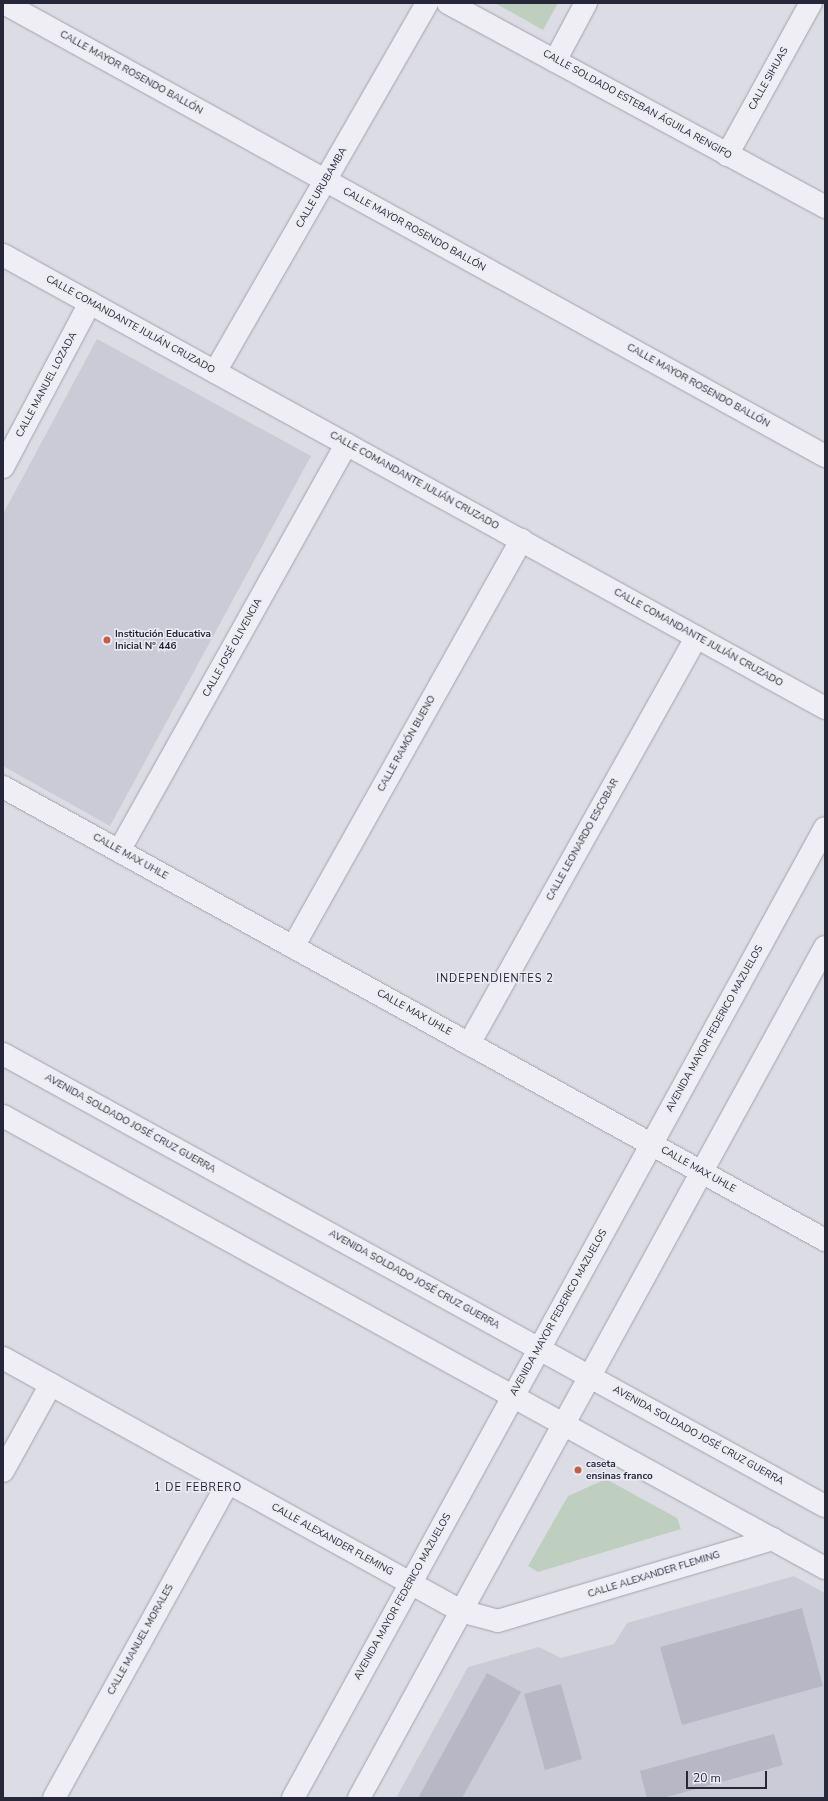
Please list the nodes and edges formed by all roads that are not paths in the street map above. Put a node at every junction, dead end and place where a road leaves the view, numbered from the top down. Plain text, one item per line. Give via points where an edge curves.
1 (4, 3) edge
2 (427, 3) edge
3 (448, 3) edge
4 (586, 3) edge
5 (812, 3) edge
6 (554, 61) junction
7 (727, 154) junction
8 (326, 181) junction
9 (825, 207) edge
10 (3, 255) edge
11 (90, 303) junction
12 (215, 372) junction
13 (346, 444) junction
14 (825, 456) edge
15 (3, 467) edge
16 (521, 540) junction
17 (696, 636) junction
18 (825, 708) edge
19 (3, 787) edge
20 (825, 828) edge
21 (119, 851) junction
22 (293, 947) junction
23 (825, 947) edge
24 (469, 1044) junction
25 (3, 1054) edge
26 (3, 1116) edge
27 (652, 1144) junction
28 (702, 1172) junction
29 (825, 1240) edge
30 (540, 1349) junction
31 (3, 1358) edge
32 (590, 1376) junction
33 (51, 1384) junction
34 (514, 1397) junction
35 (564, 1424) junction
36 (3, 1471) edge
37 (228, 1483) junction
38 (825, 1506) edge
39 (773, 1539) junction
40 (825, 1568) edge
41 (411, 1583) junction
42 (461, 1611) junction
43 (54, 1798) edge
44 (293, 1798) edge
45 (359, 1798) edge

1 - 8 street, CALLE MAYOR ROSENDO BALLÓN
2 - 8 street, CALLE URUBAMBA
3 - 6 street, CALLE SOLDADO ESTEBAN ÁGUILA RENGIFO
4 - 6 street
5 - 7 street, CALLE SIHUAS
6 - 7 street, CALLE SOLDADO ESTEBAN ÁGUILA RENGIFO
7 - 9 street, CALLE SOLDADO ESTEBAN ÁGUILA RENGIFO
8 - 12 street, CALLE URUBAMBA
8 - 14 street, CALLE MAYOR ROSENDO BALLÓN
10 - 11 street, CALLE COMANDANTE JULIÁN CRUZADO
11 - 12 street, CALLE COMANDANTE JULIÁN CRUZADO
11 - 15 street, CALLE MANUEL LOZADA
12 - 13 street, CALLE COMANDANTE JULIÁN CRUZADO
13 - 16 street, CALLE COMANDANTE JULIÁN CRUZADO
13 - 21 street, CALLE JOSÉ OLIVENCIA
16 - 17 street, CALLE COMANDANTE JULIÁN CRUZADO
16 - 22 street, CALLE RAMÓN BUENO
17 - 18 street, CALLE COMANDANTE JULIÁN CRUZADO
17 - 24 street, CALLE LEONARDO ESCOBAR
19 - 21 street, CALLE MAX UHLE
20 - 27 street, AVENIDA MAYOR FEDERICO MAZUELOS
21 - 22 street, CALLE MAX UHLE
22 - 24 street, CALLE MAX UHLE
23 - 28 street
24 - 27 street, CALLE MAX UHLE
25 - 30 street, AVENIDA SOLDADO JOSÉ CRUZ GUERRA
26 - 34 street
27 - 28 street, CALLE MAX UHLE
27 - 30 street, AVENIDA MAYOR FEDERICO MAZUELOS
28 - 29 street, CALLE MAX UHLE
28 - 32 street
30 - 32 street, AVENIDA SOLDADO JOSÉ CRUZ GUERRA
30 - 34 street, AVENIDA MAYOR FEDERICO MAZUELOS
31 - 33 street, CALLE ALEXANDER FLEMING
32 - 35 street
32 - 38 street, AVENIDA SOLDADO JOSÉ CRUZ GUERRA
33 - 36 street
33 - 37 street, CALLE ALEXANDER FLEMING
34 - 35 street
34 - 41 street, AVENIDA MAYOR FEDERICO MAZUELOS
35 - 39 street
35 - 42 street
37 - 41 street, CALLE ALEXANDER FLEMING
37 - 43 street, CALLE MANUEL MORALES
39 - 40 street
39 - 42 street, CALLE ALEXANDER FLEMING via 498,1621
41 - 42 street, CALLE ALEXANDER FLEMING
41 - 44 street, AVENIDA MAYOR FEDERICO MAZUELOS
42 - 45 street

